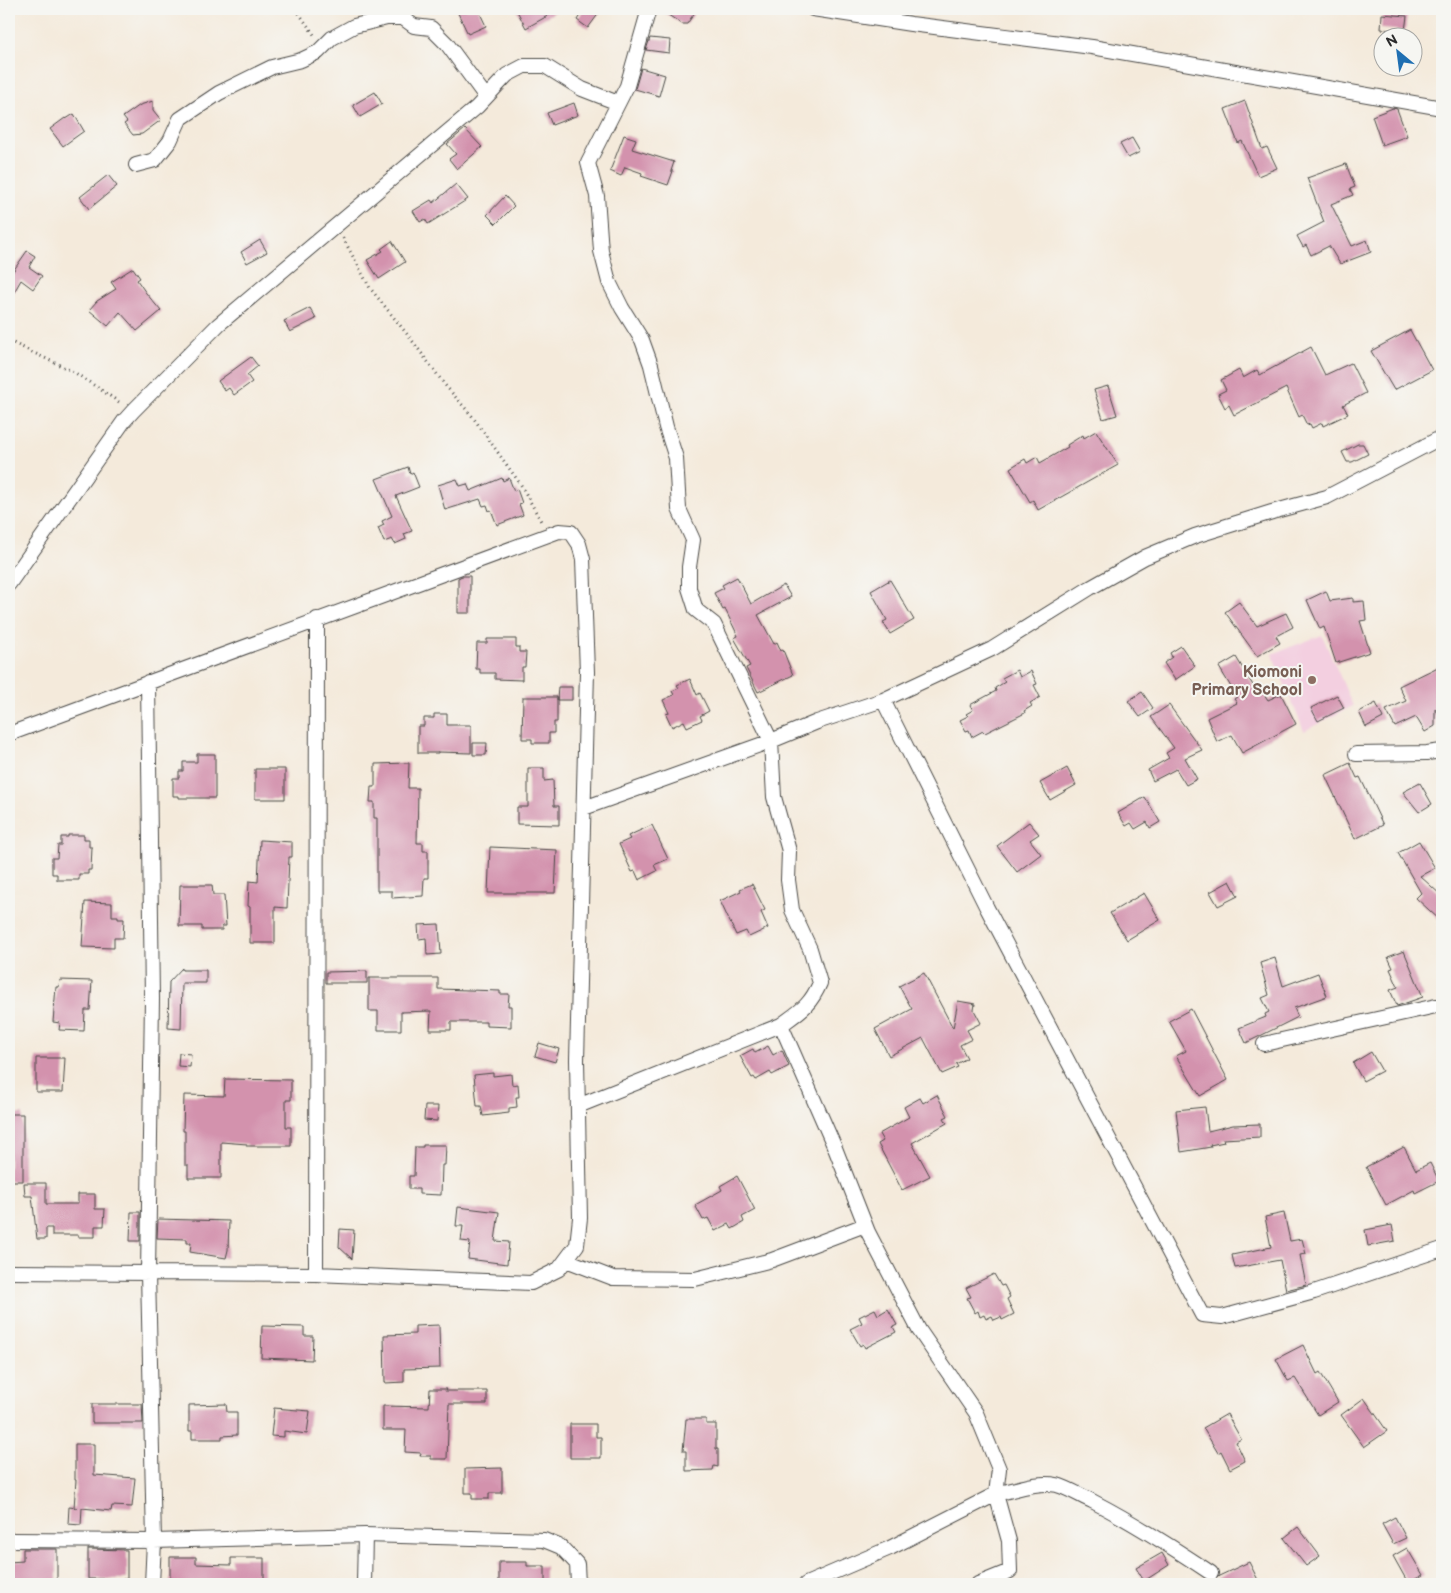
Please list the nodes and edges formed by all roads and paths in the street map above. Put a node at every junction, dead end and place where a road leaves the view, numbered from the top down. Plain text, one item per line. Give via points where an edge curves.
1 (296, 9) edge
2 (649, 9) edge
3 (813, 9) edge
4 (323, 47) junction
5 (486, 98) junction
6 (618, 103) junction
7 (1442, 108) edge
8 (136, 165) dead end
9 (336, 224) junction
10 (9, 341) edge
11 (133, 411) junction
12 (1442, 437) edge
13 (548, 535) junction
14 (9, 584) edge
15 (317, 619) junction
16 (148, 682) junction
17 (884, 700) junction
18 (9, 734) edge
19 (771, 741) junction
20 (1442, 751) edge
21 (1356, 754) dead end
22 (584, 808) junction
23 (1442, 1006) edge
24 (781, 1025) junction
25 (1264, 1044) dead end
26 (578, 1106) junction
27 (866, 1225) junction
28 (1442, 1249) edge
29 (566, 1260) junction
30 (9, 1272) edge
31 (148, 1272) junction
32 (316, 1274) junction
33 (996, 1494) junction
34 (365, 1535) junction
35 (9, 1540) edge
36 (154, 1541) junction
37 (1211, 1572) dead end
38 (152, 1584) edge
39 (364, 1584) edge
40 (578, 1584) edge
41 (806, 1584) edge
42 (978, 1584) edge

1 - 4 path
2 - 6 street via 627,86
3 - 7 street via 1092,46
4 - 5 street via 354,26 387,18 403,18 414,26 431,28 447,44
4 - 8 street via 301,60 272,67 219,93 180,119 170,141 155,160
5 - 6 street via 507,75 524,66 544,66 582,89
5 - 9 street
6 - 19 street via 588,163 598,196 601,251 610,282 642,340 676,458 679,509 693,540 689,588 696,610 714,624
9 - 11 street via 218,325
9 - 13 path via 370,288 472,416 521,485
10 - 11 path via 74,372
11 - 14 street
12 - 17 street via 1327,497 1195,536 1145,556 992,649
13 - 15 street
13 - 22 street via 559,530 571,532 583,559 587,672
15 - 16 street
15 - 32 street
16 - 18 street
16 - 31 street via 152,999
17 - 19 street
17 - 28 street via 987,908 1202,1315 1222,1317 1314,1292
19 - 22 street
19 - 24 street via 774,797 789,851 792,910 810,949 820,983 808,1005
20 - 21 street
22 - 26 street
23 - 25 street
24 - 26 street
24 - 27 street
26 - 29 street via 580,1218 577,1246
27 - 29 street via 772,1260 694,1279 613,1278
27 - 33 street via 920,1330 976,1413 999,1469
29 - 32 street via 559,1269 531,1283
30 - 31 street
31 - 32 street
31 - 36 street
33 - 37 street via 1034,1485 1056,1485 1121,1516
33 - 41 street via 890,1548
33 - 42 street via 1008,1541 1010,1571
34 - 36 street
34 - 39 street
34 - 40 street via 544,1540 561,1547 577,1564
35 - 36 street
36 - 38 street

